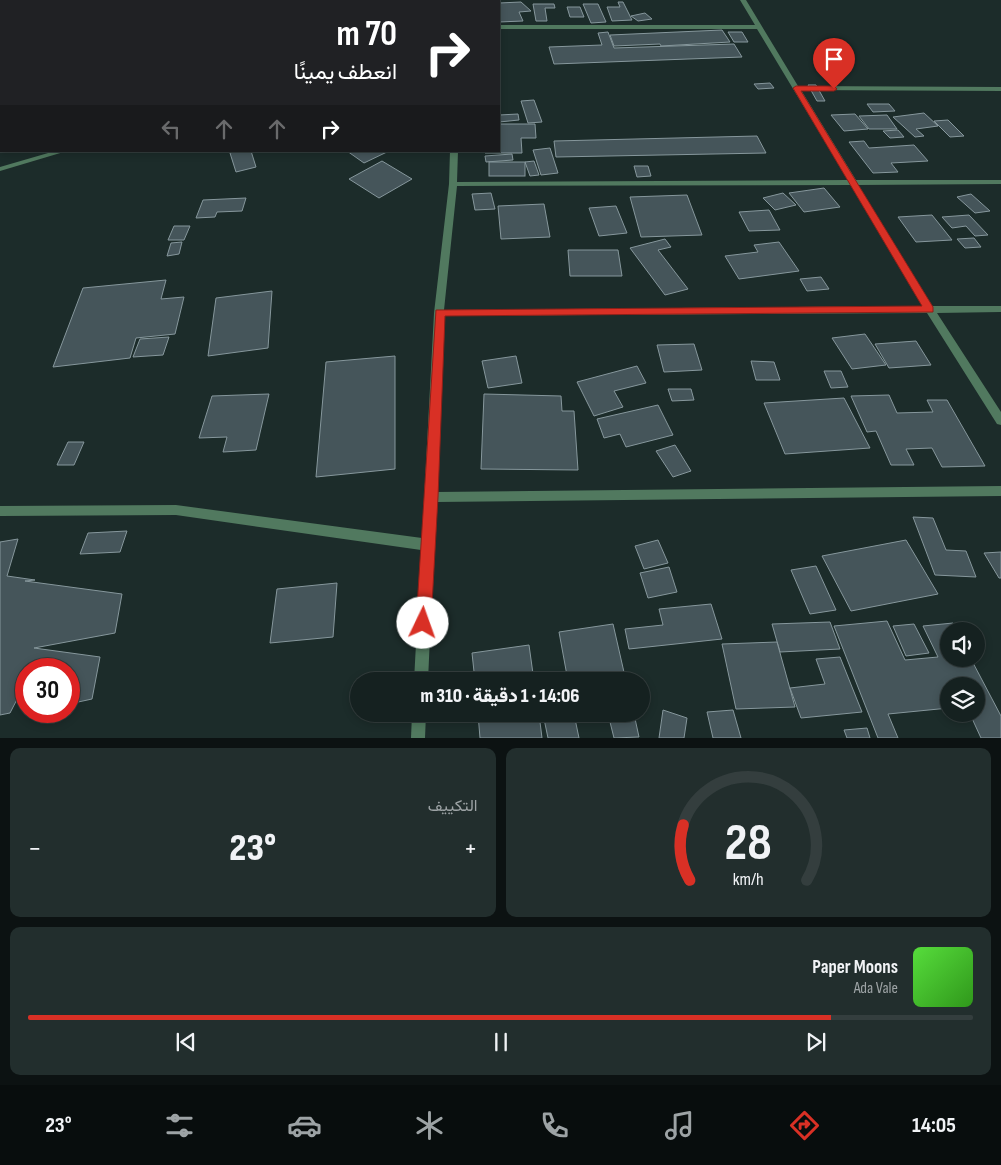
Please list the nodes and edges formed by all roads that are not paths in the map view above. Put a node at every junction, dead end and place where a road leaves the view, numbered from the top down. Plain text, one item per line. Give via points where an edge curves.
1 (743, 0) edge
2 (500, 27) edge
3 (760, 27) junction
4 (796, 88) junction
5 (1001, 89) edge
6 (60, 152) edge
7 (454, 152) edge
8 (0, 169) edge
9 (1001, 182) edge
10 (854, 183) junction
11 (453, 184) junction
12 (1001, 309) edge
13 (930, 310) junction
14 (440, 313) junction
15 (1001, 421) edge
16 (1001, 491) edge
17 (432, 497) junction
18 (0, 511) edge
19 (427, 546) junction
20 (421, 672) edge
21 (419, 722) edge
22 (418, 738) edge

1 - 3 street
2 - 3 street
3 - 4 street
4 - 5 street
4 - 10 street
6 - 8 street
7 - 11 street
9 - 10 street
10 - 11 street
10 - 13 street
11 - 14 street
12 - 13 street
13 - 14 street
13 - 15 street
14 - 17 street
16 - 17 street
17 - 19 street
18 - 19 street via 176,510
19 - 20 street
21 - 22 street

